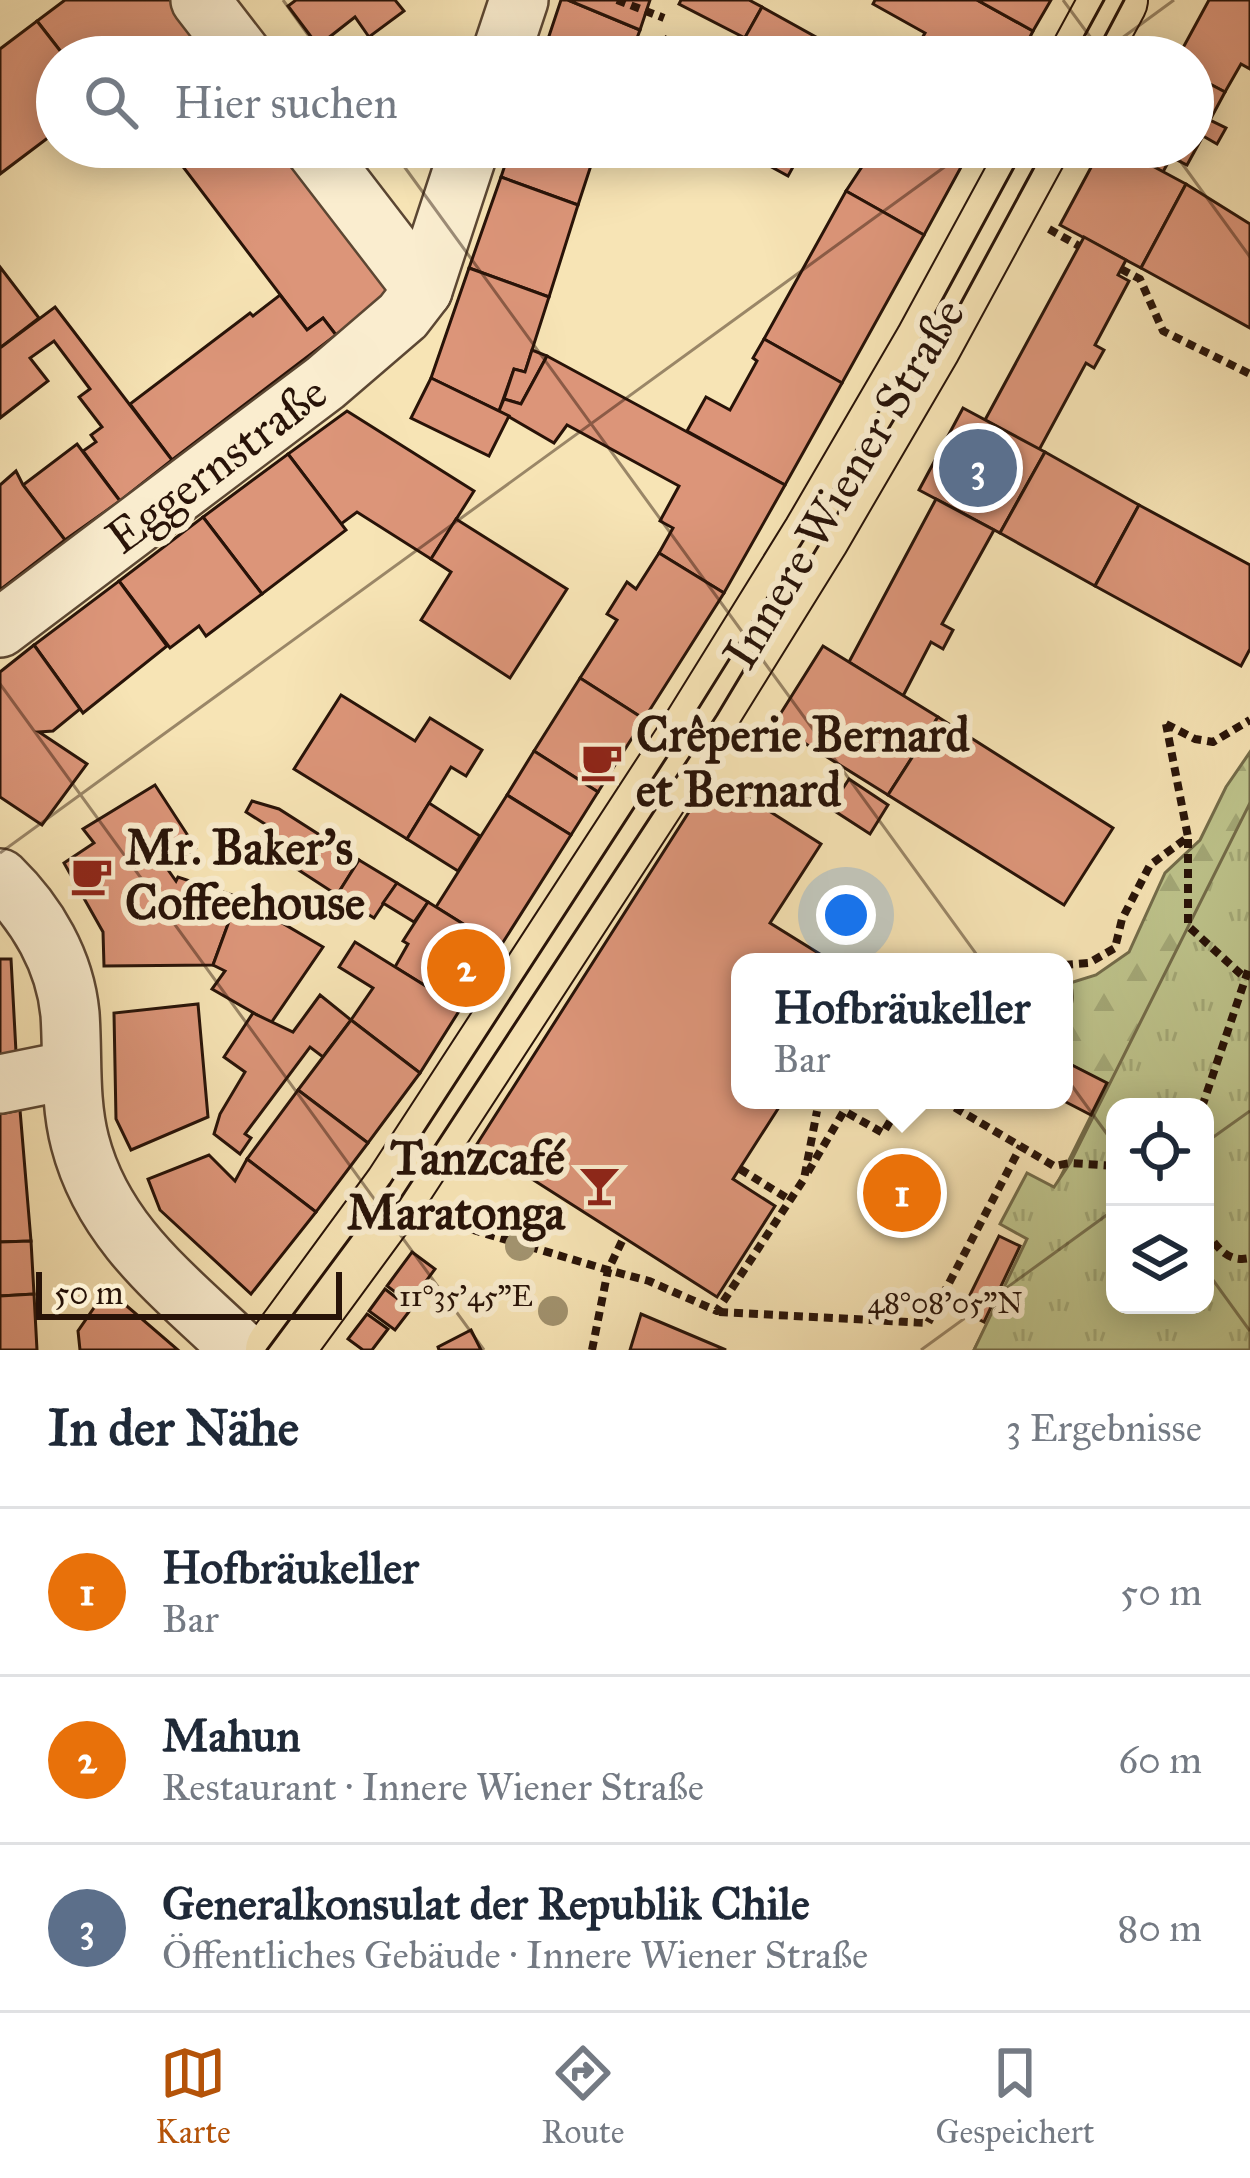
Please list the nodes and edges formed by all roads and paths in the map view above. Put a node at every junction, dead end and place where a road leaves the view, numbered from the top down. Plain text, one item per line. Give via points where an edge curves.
1 (200, 0) edge
2 (519, 0) edge
3 (617, 0) edge
4 (1114, 0) edge
5 (664, 18) dead end
6 (228, 36) edge
7 (507, 36) edge
8 (1094, 36) edge
9 (329, 168) edge
10 (463, 168) edge
11 (1024, 168) edge
12 (1121, 269) dead end
13 (423, 290) junction
14 (1250, 374) edge
15 (0, 628) edge
16 (1250, 720) edge
17 (1187, 837) junction
18 (0, 878) edge
19 (1073, 964) edge
20 (1250, 965) edge
21 (1244, 977) junction
22 (70, 1070) junction
23 (0, 1084) edge
24 (1205, 1098) edge
25 (897, 1109) edge
26 (957, 1109) edge
27 (818, 1111) dead end
28 (1021, 1146) junction
29 (1106, 1165) edge
30 (740, 1169) dead end
31 (804, 1179) junction
32 (790, 1200) junction
33 (443, 1221) dead end
34 (624, 1237) dead end
35 (1214, 1244) edge
36 (1250, 1258) edge
37 (608, 1270) junction
38 (717, 1312) junction
39 (242, 1350) edge
40 (279, 1350) edge
41 (592, 1350) edge

1 - 6 street
2 - 7 street
3 - 5 path
4 - 8 main road
9 - 13 street
10 - 13 street
11 - 40 main road, Innere Wiener Straße via 817,536 686,747 398,1190
12 - 14 path via 1140,279 1163,331
13 - 15 street, Eggernstraße via 325,383
16 - 17 path via 1213,742 1166,724
17 - 19 path via 1150,865 1115,948
17 - 21 path via 1187,926
18 - 22 street via 45,932 58,965 70,1010
20 - 21 path
21 - 24 path
22 - 23 street
22 - 39 street via 80,1142 105,1204 156,1270
25 - 31 path via 883,1133 844,1111
26 - 28 path
27 - 31 path
28 - 29 path via 1054,1166
28 - 38 path via 928,1323
30 - 32 path
31 - 32 path
32 - 38 path
33 - 37 path
34 - 37 path
35 - 36 path
37 - 38 path
37 - 41 path

